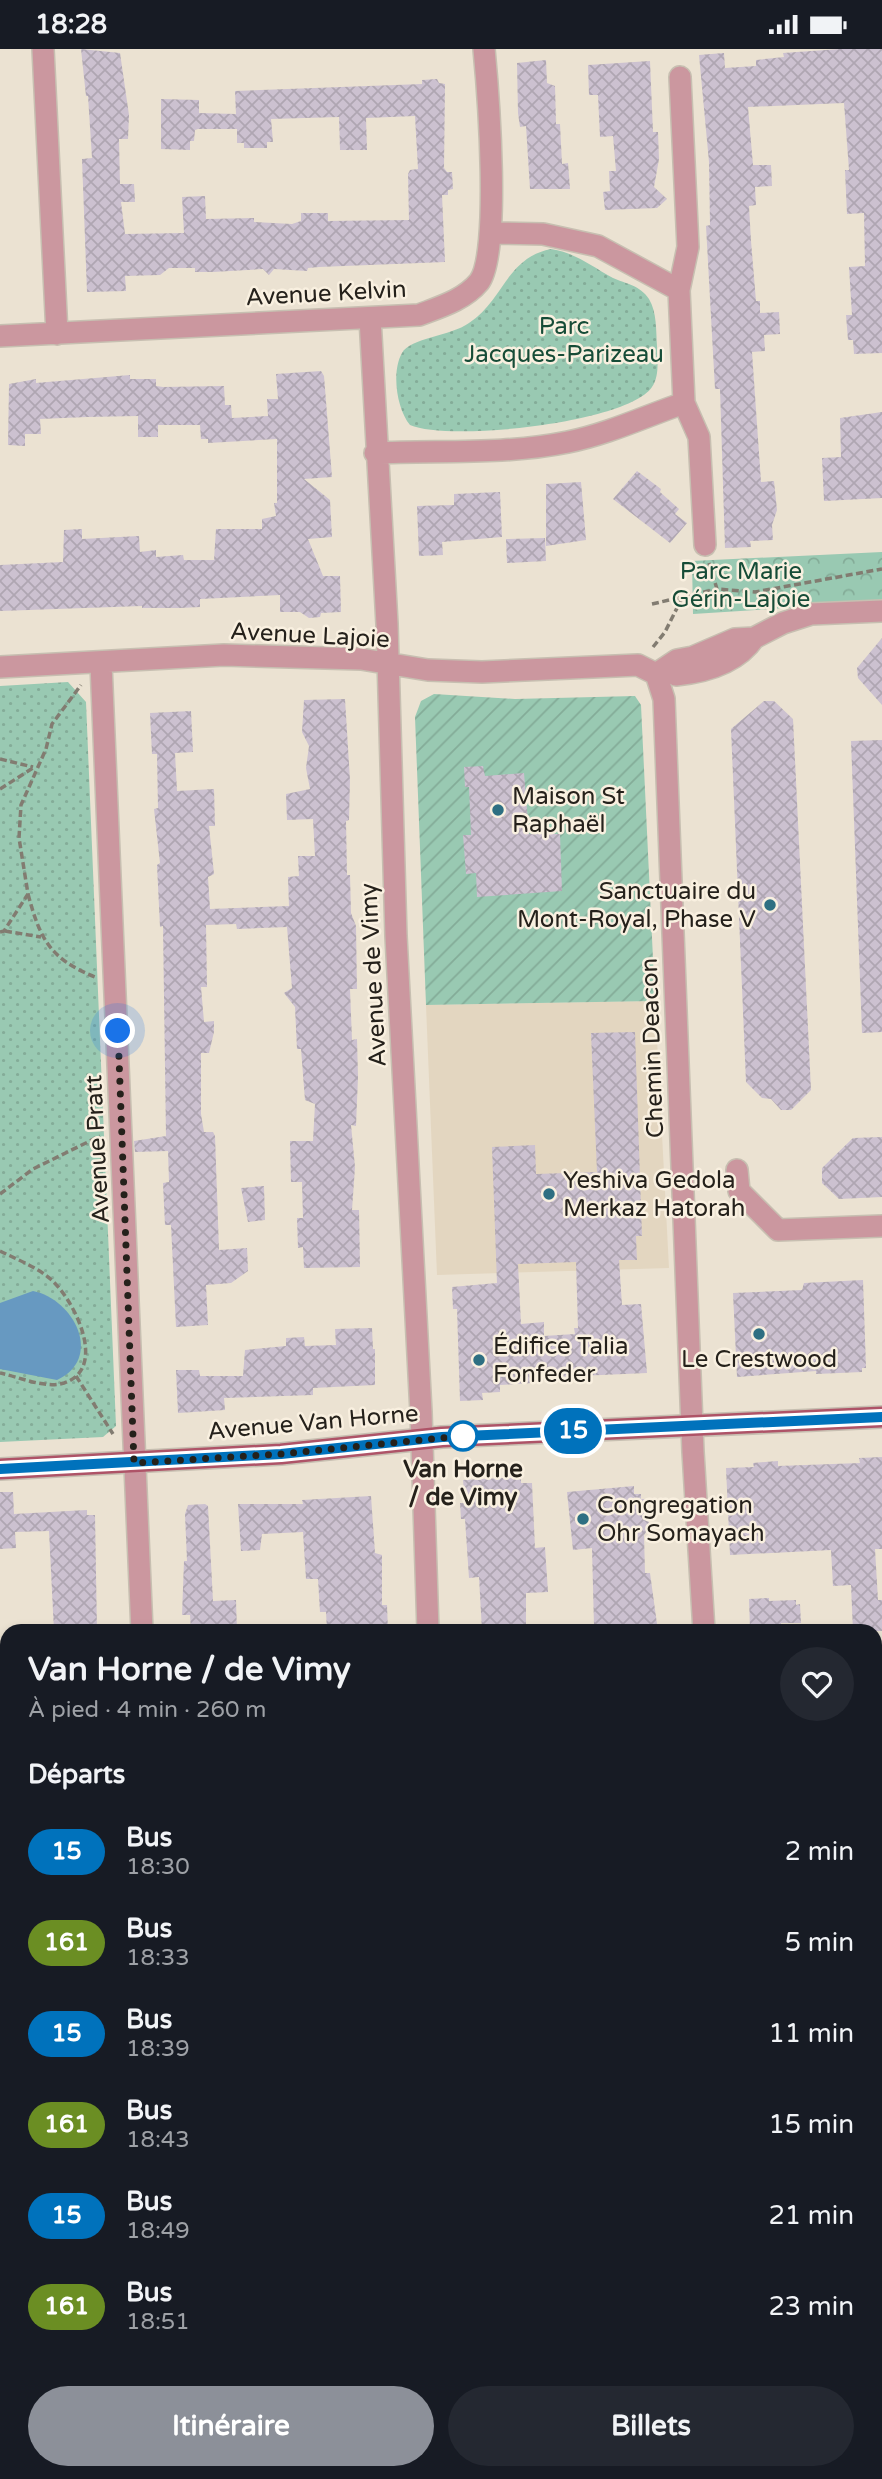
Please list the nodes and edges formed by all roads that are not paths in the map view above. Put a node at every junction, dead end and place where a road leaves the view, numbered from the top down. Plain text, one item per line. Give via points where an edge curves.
1 (43, 49) edge
2 (484, 49) edge
3 (680, 77) dead end
4 (493, 233) junction
5 (679, 290) junction
6 (370, 317) junction
7 (57, 334) junction
8 (0, 336) edge
9 (684, 403) junction
10 (375, 453) junction
11 (705, 545) road end
12 (882, 611) edge
13 (101, 664) junction
14 (388, 664) junction
15 (0, 667) edge
16 (656, 674) junction
17 (737, 1171) dead end
18 (882, 1226) edge
19 (882, 1417) edge
20 (692, 1425) junction
21 (421, 1440) junction
22 (134, 1463) junction
23 (0, 1469) edge
24 (142, 1624) edge
25 (428, 1624) edge
26 (704, 1624) edge

1 - 7 street
2 - 4 street
3 - 5 street via 688,247
4 - 5 street via 543,234 598,246
4 - 6 street, Avenue Kelvin via 481,280 469,292 419,314
5 - 9 street
6 - 7 street, Avenue Kelvin
6 - 10 street, Avenue de Vimy
7 - 8 street, Avenue Kelvin
9 - 10 street via 568,442 485,452
9 - 11 street via 699,437
10 - 14 street, Avenue de Vimy
12 - 16 street via 811,614 754,639 735,639 677,660
13 - 14 street, Avenue Lajoie via 224,655 362,659
13 - 15 street, Avenue Lajoie
13 - 22 street, Avenue Pratt
14 - 16 street, Avenue Lajoie via 482,672 638,665
14 - 21 street, Avenue de Vimy via 396,936
16 - 20 street, Chemin Deacon via 664,699
17 - 18 street via 739,1191 778,1230
19 - 20 main road, Avenue Van Horne
20 - 21 main road, Avenue Van Horne
20 - 26 street, Chemin Deacon
21 - 22 main road, Avenue Van Horne
21 - 25 street, Avenue de Vimy
22 - 23 main road, Avenue Van Horne
22 - 24 street, Avenue Pratt

